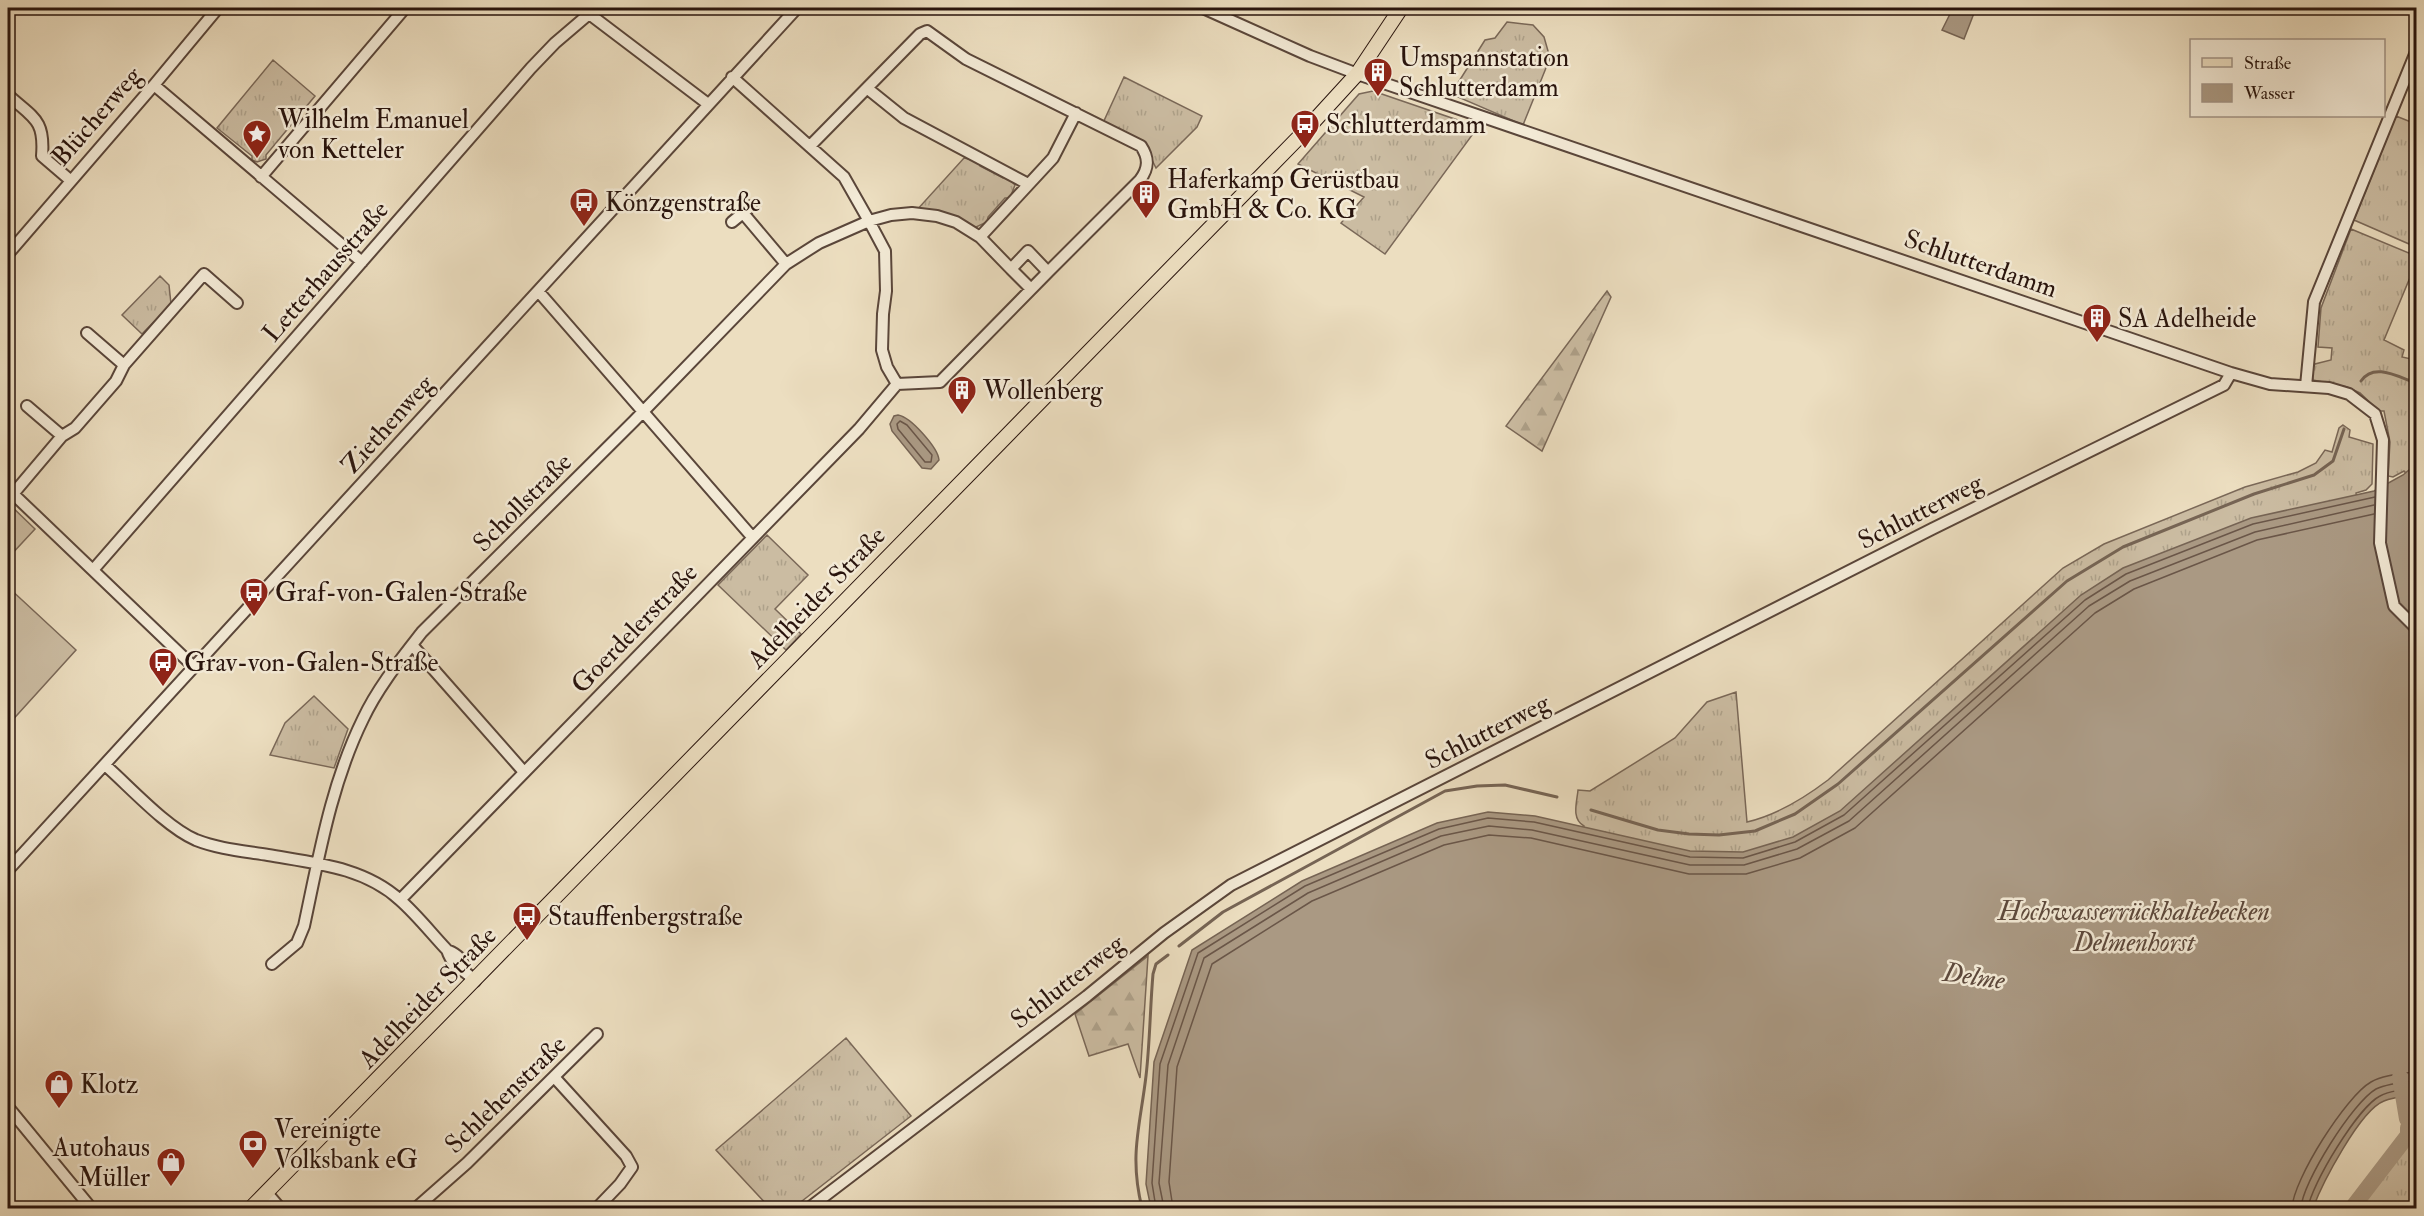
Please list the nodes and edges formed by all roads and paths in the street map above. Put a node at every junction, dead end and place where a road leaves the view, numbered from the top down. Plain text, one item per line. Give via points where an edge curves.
1 (218, 8) edge
2 (405, 8) edge
3 (797, 8) edge
4 (1203, 8) edge
5 (1401, 8) edge
6 (592, 10) edge
7 (2416, 52) edge
8 (1357, 74) junction
9 (732, 77) junction
10 (154, 85) junction
11 (868, 89) junction
12 (8, 95) edge
13 (708, 104) junction
14 (1076, 113) junction
15 (810, 146) junction
16 (261, 177) junction
17 (70, 180) junction
18 (1028, 184) junction
19 (869, 221) junction
20 (732, 222) dead end
21 (980, 237) junction
22 (8, 254) edge
23 (362, 262) junction
24 (786, 264) junction
25 (1011, 269) junction
26 (1048, 272) junction
27 (1031, 290) junction
28 (538, 291) junction
29 (237, 303) dead end
30 (87, 333) dead end
31 (124, 365) junction
32 (2232, 373) junction
33 (897, 384) junction
34 (2306, 386) junction
35 (27, 406) dead end
36 (644, 410) junction
37 (62, 436) junction
38 (10, 491) edge
39 (753, 538) junction
40 (93, 570) junction
41 (2416, 628) edge
42 (412, 645) junction
43 (194, 667) junction
44 (105, 765) junction
45 (525, 772) junction
46 (312, 863) junction
47 (8, 870) edge
48 (400, 900) junction
49 (272, 964) dead end
50 (470, 976) junction
51 (597, 1035) dead end
52 (555, 1078) junction
53 (10, 1114) edge
54 (267, 1193) junction
55 (91, 1209) edge
56 (251, 1209) edge
57 (280, 1209) edge
58 (416, 1209) edge
59 (597, 1209) edge
60 (810, 1209) edge

1 - 10 street, Blücherweg
2 - 16 street
3 - 9 street, Ziethenweg
4 - 8 street, Schlutterdamm
5 - 8 main road, Adelheider Straße
6 - 13 street
6 - 23 street, Letterhausstraße via 531,68
7 - 34 street via 2314,302
8 - 32 street, Schlutterdamm
8 - 50 main road, Adelheider Straße
9 - 13 street, Ziethenweg
9 - 15 street
10 - 16 street
10 - 17 street, Blücherweg
11 - 14 street via 927,31 966,59
11 - 15 street
11 - 18 street via 904,118
12 - 17 street via 38,123 43,137 42,156
13 - 28 street, Ziethenweg
14 - 18 street via 1053,158
14 - 26 street via 1141,146 1148,167 1140,180
15 - 19 street via 844,177
16 - 23 street
17 - 22 street, Blücherweg
18 - 21 street
19 - 21 street, Schollstraße via 912,213 937,216
19 - 24 street, Schollstraße via 819,243
19 - 33 street via 885,251 882,350
20 - 24 street via 747,210
21 - 25 street, Schollstraße
23 - 40 street, Letterhausstraße
24 - 36 street, Schollstraße
25 - 26 street via 1028,251
25 - 27 street, Schollstraße
26 - 27 street
27 - 33 street via 940,382
28 - 36 street
28 - 43 street, Ziethenweg
29 - 31 street via 204,274
30 - 31 street
31 - 37 street via 116,381 75,428
32 - 34 street, Schlutterdamm via 2270,384
32 - 60 street, Schlutterweg via 2224,385 1231,885
33 - 39 street, Goerdelerstraße
34 - 41 street, Schlutterdamm via 2349,393 2375,414 2383,457 2380,543 2393,601
35 - 37 street
36 - 39 street
36 - 42 street, Schollstraße
37 - 38 street
38 - 40 street
39 - 45 street, Goerdelerstraße
40 - 43 street
42 - 45 street
42 - 46 street, Schollstraße via 363,718 340,772
43 - 44 street, Ziethenweg
44 - 46 street via 178,829 195,839 217,847
44 - 47 street, Ziethenweg
45 - 48 street, Goerdelerstraße
46 - 48 street via 353,872
46 - 49 street, Schollstraße via 304,926 297,943
48 - 50 street via 447,950 458,955
50 - 54 main road, Adelheider Straße
51 - 52 street, Schlehenstraße
52 - 58 street, Schlehenstraße
52 - 59 street via 632,1167
53 - 55 street
54 - 56 main road, Adelheider Straße
54 - 57 street

